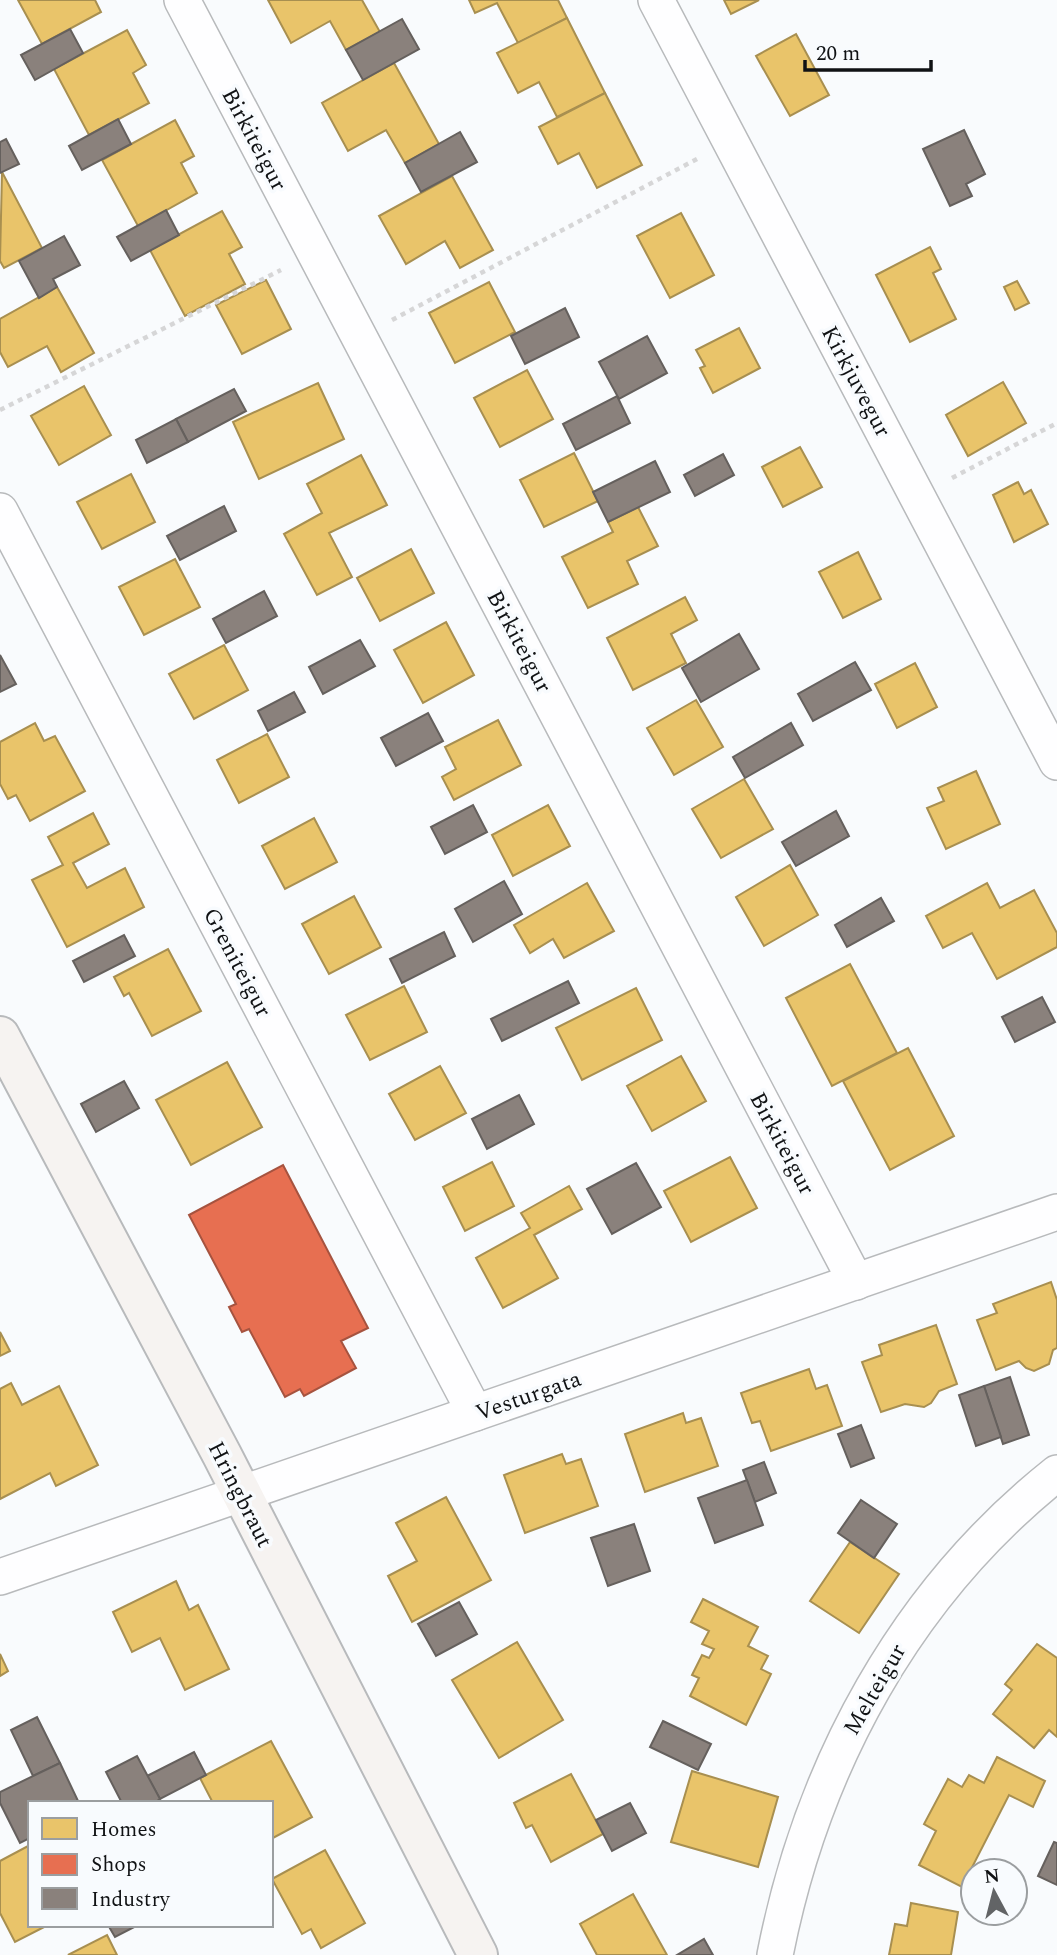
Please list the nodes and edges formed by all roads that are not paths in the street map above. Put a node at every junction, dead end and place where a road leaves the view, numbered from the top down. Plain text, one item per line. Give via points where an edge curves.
1 (182, 0) edge
2 (656, 0) edge
3 (0, 512) edge
4 (1057, 762) edge
5 (0, 1036) edge
6 (1057, 1212) edge
7 (856, 1282) junction
8 (475, 1413) junction
9 (1057, 1473) edge
10 (241, 1494) junction
11 (0, 1577) edge
12 (478, 1955) edge
13 (775, 1955) edge

1 - 7 street, Birkiteigur
2 - 4 street, Kirkjuvegur
3 - 8 street, Greniteigur
5 - 10 main road, Hringbraut
6 - 7 street, Vesturgata
7 - 8 street, Vesturgata
8 - 10 street, Vesturgata
9 - 13 street, Melteigur via 983,1539 937,1591 861,1706 830,1768 806,1833
10 - 11 street, Vesturgata
10 - 12 main road, Hringbraut

